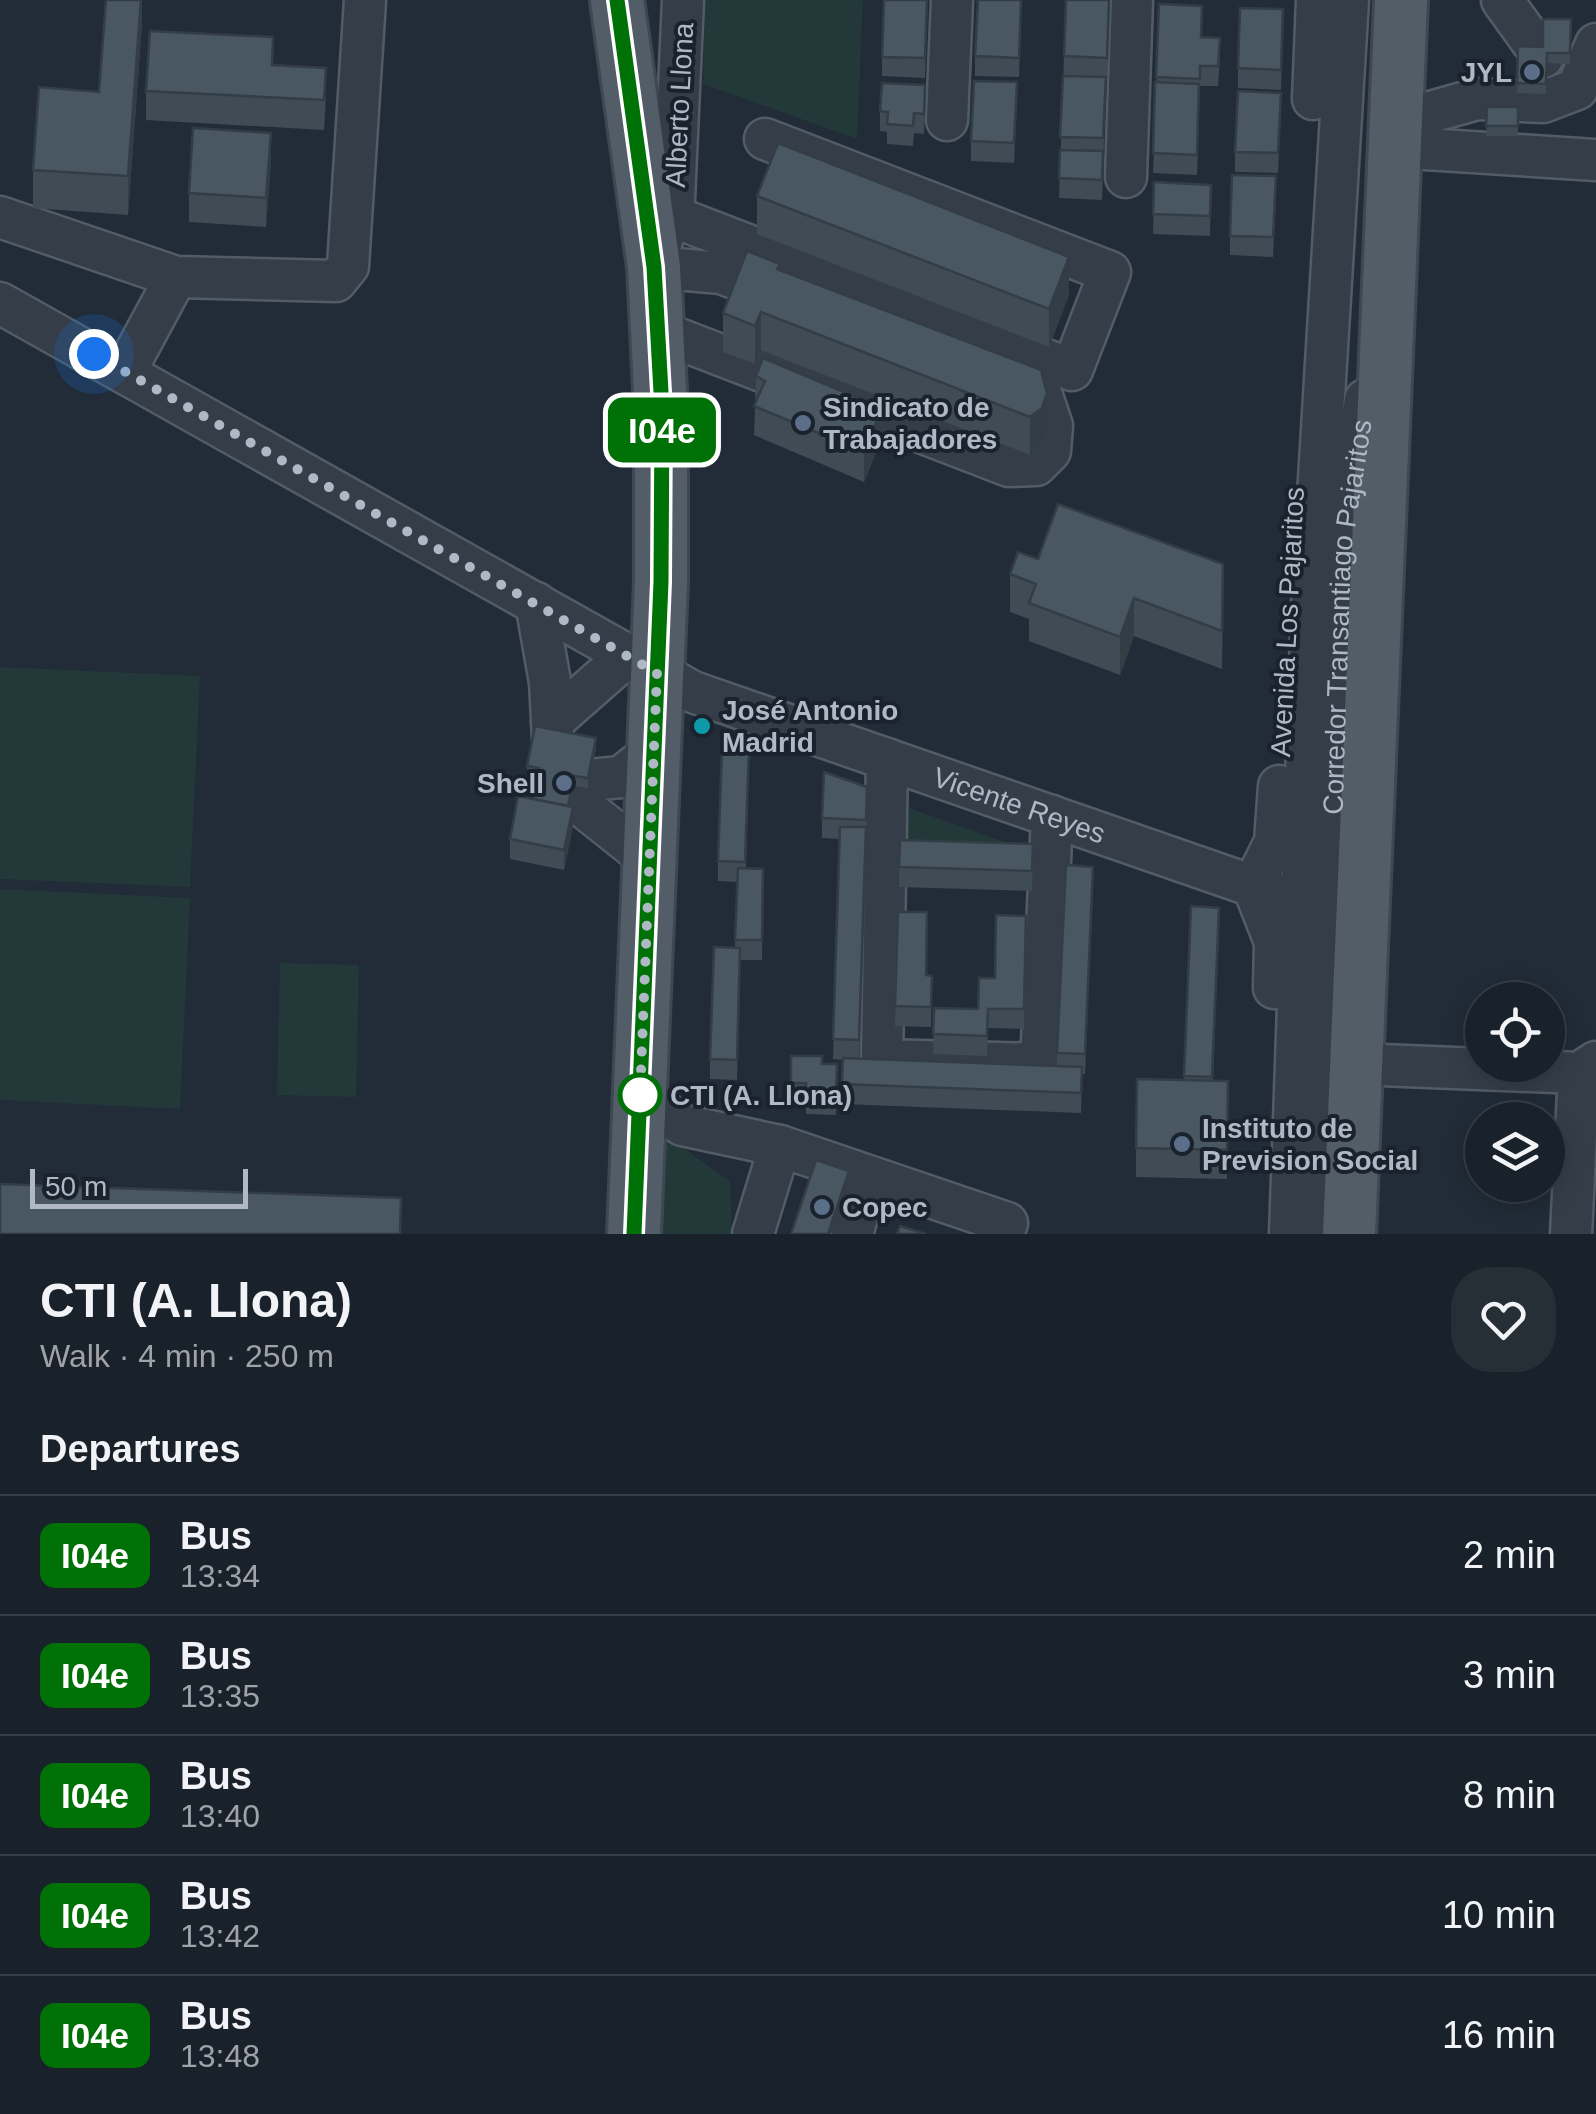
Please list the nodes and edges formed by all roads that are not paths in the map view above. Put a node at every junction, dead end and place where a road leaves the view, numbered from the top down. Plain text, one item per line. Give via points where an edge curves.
1 (365, 0) edge
2 (617, 0) edge
3 (683, 0) edge
4 (952, 0) edge
5 (1132, 0) edge
6 (1317, 0) edge
7 (1348, 0) edge
8 (1389, 0) edge
9 (1401, 0) edge
10 (1502, 0) edge
11 (1596, 44) edge
12 (1577, 89) junction
13 (947, 120) dead end
14 (1394, 135) junction
15 (766, 139) dead end
16 (1596, 160) edge
17 (1126, 177) dead end
18 (672, 216) junction
19 (0, 218) edge
20 (654, 267) junction
21 (176, 277) junction
22 (0, 303) edge
23 (658, 331) junction
24 (126, 370) junction
25 (536, 603) junction
26 (642, 664) junction
27 (654, 751) junction
28 (887, 759) junction
29 (1052, 816) junction
30 (650, 860) junction
31 (1253, 886) junction
32 (1333, 903) junction
33 (1356, 1064) junction
34 (1588, 1067) edge
35 (640, 1094) junction
36 (780, 1146) junction
37 (870, 1178) junction
38 (634, 1234) edge
39 (753, 1234) edge
40 (852, 1234) edge
41 (1003, 1234) edge
42 (1264, 1234) edge
43 (1290, 1234) edge
44 (1319, 1234) edge
45 (1349, 1234) edge
46 (1571, 1234) edge

1 - 21 street via 348,266 336,281 310,283
2 - 20 main road, Alberto Llona
3 - 18 street, Alberto Llona
4 - 13 street
5 - 17 street
6 - 31 street, Avenida Los Pajaritos via 1277,830
7 - 32 street, Corredor Transantiago Pajaritos via 1312,578
8 - 32 street, Corredor Transantiago Pajaritos via 1370,358 1342,551
9 - 14 main road
10 - 12 street via 1545,60
11 - 12 street
12 - 14 street via 1543,102 1477,98
14 - 16 street
14 - 32 main road
15 - 18 street via 1110,272 1072,370
18 - 20 street, Alberto Llona
19 - 21 street
20 - 23 main road, Alberto Llona
20 - 23 street via 720,272 1042,396 1052,426 1050,451 1036,465 1009,466
21 - 24 street
22 - 24 street, Vicente Reyes
23 - 26 main road, Alberto Llona via 662,490
24 - 25 street, Vicente Reyes
25 - 26 street, Vicente Reyes
25 - 26 street via 553,731
26 - 27 main road, Alberto Llona
26 - 28 street, Vicente Reyes via 693,692
27 - 30 main road, Alberto Llona
27 - 30 street via 621,777 581,789
28 - 29 street, Vicente Reyes
28 - 29 street via 882,1060 1041,1064
29 - 31 street, Vicente Reyes
30 - 35 main road, Alberto Llona
31 - 32 street, Vicente Reyes
31 - 42 street via 1270,922 1276,957
32 - 33 main road
32 - 43 street, Corredor Transantiago Pajaritos
32 - 44 street, Corredor Transantiago Pajaritos
33 - 34 street
33 - 45 main road
34 - 46 street
35 - 36 street via 682,1125
35 - 38 main road, Alberto Llona
36 - 37 street
36 - 39 street
37 - 40 street
37 - 41 street via 1007,1223

